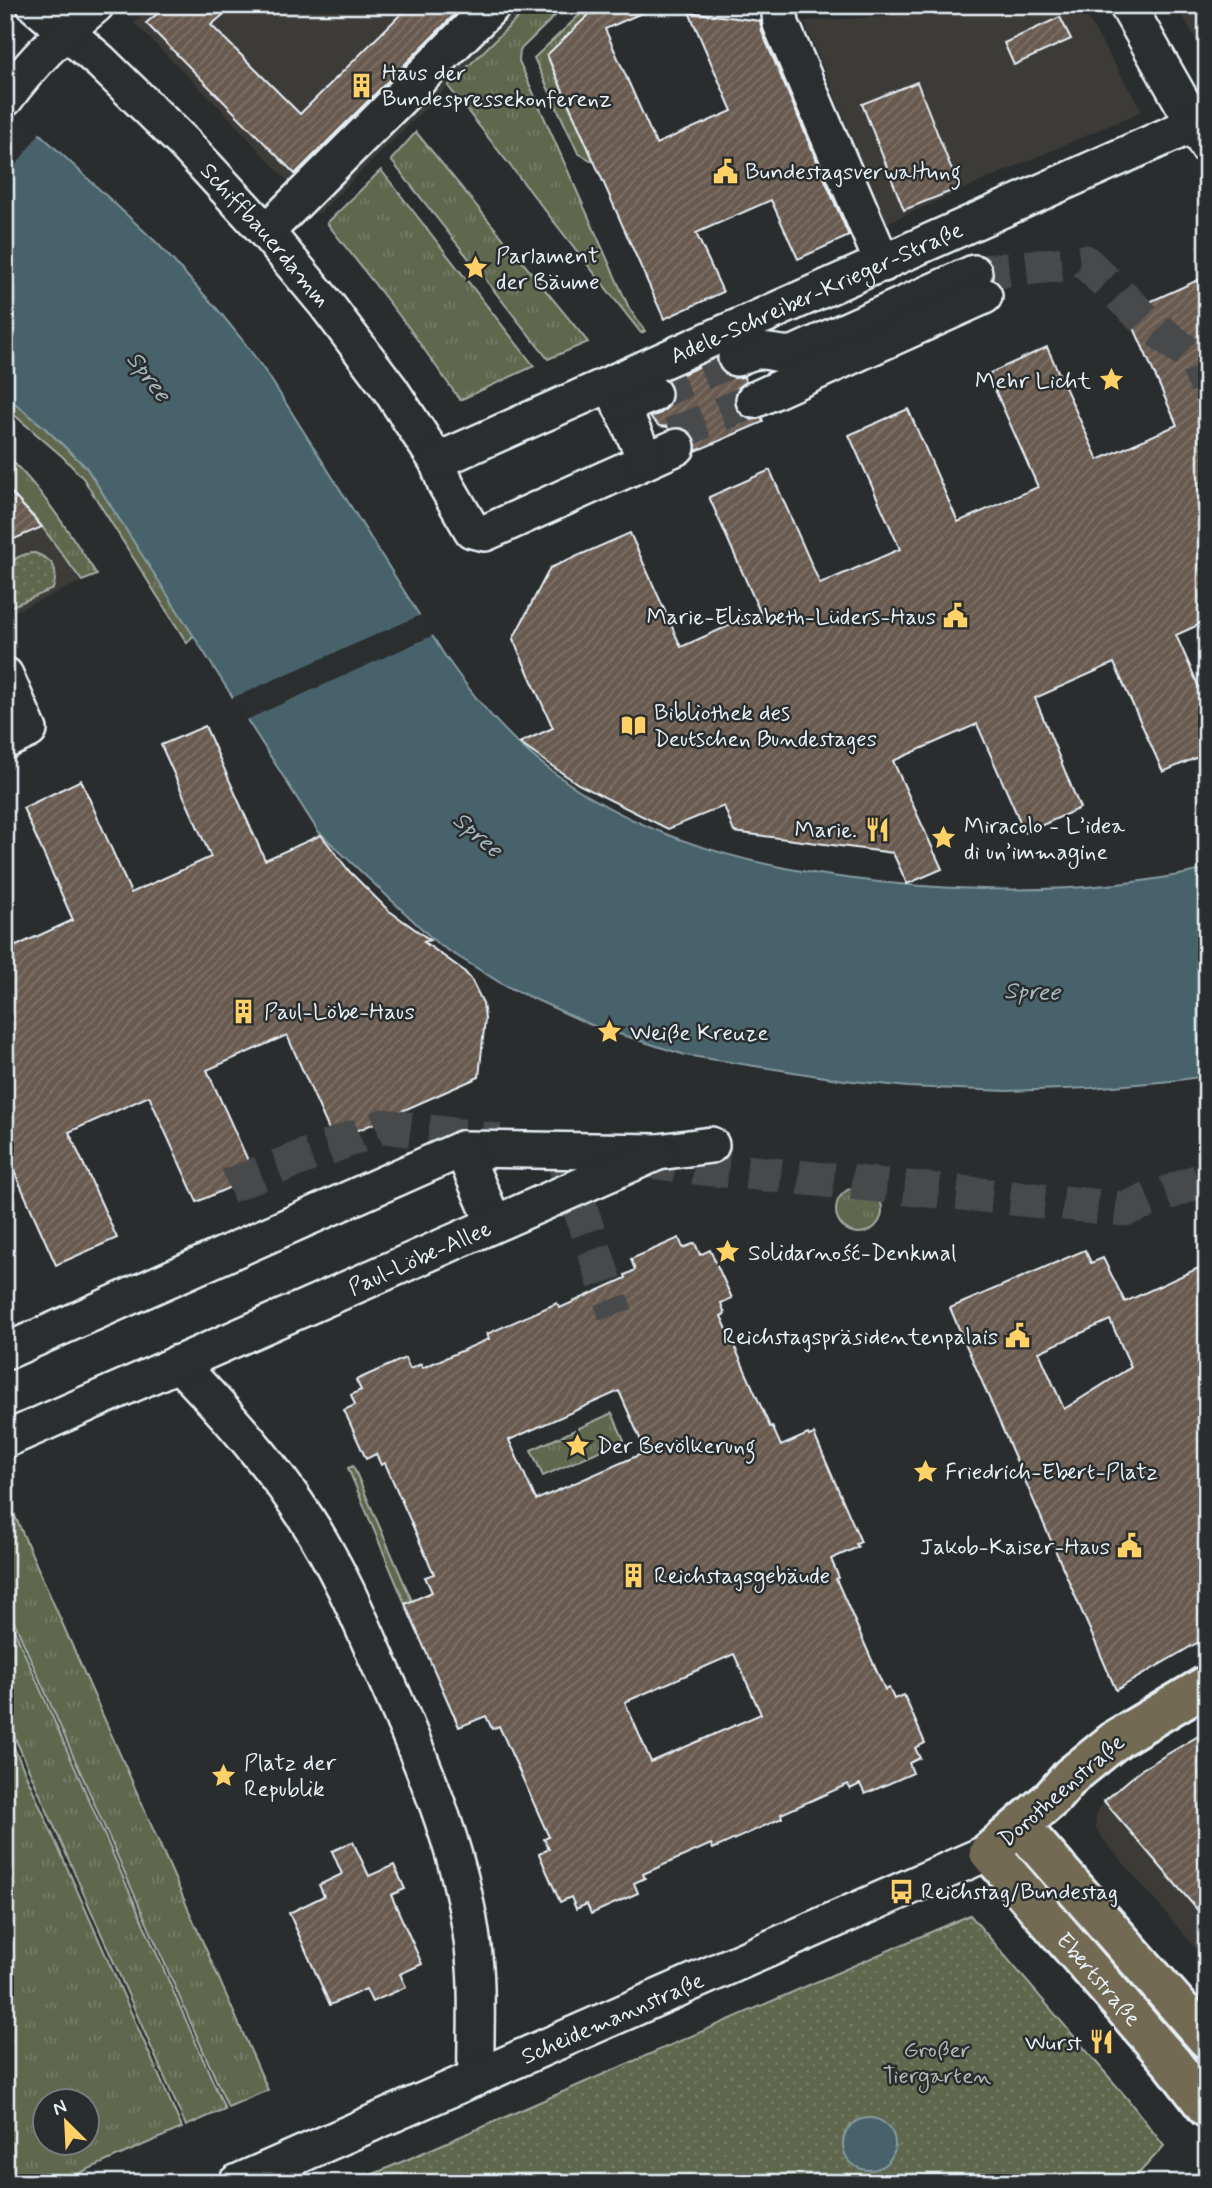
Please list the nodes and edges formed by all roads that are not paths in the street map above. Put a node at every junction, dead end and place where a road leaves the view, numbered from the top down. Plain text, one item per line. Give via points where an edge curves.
1 (35, 5) edge
2 (96, 5) edge
3 (493, 5) edge
4 (779, 5) edge
5 (1127, 5) edge
6 (65, 31) junction
7 (15, 86) edge
8 (1200, 135) edge
9 (266, 232) junction
10 (883, 264) junction
11 (748, 387) joint
12 (653, 394) tunnel mouth
13 (616, 396) junction
14 (437, 461) junction
15 (8, 689) edge
16 (5, 741) edge
17 (711, 1145) dead end
18 (462, 1149) junction
19 (658, 1152) junction
20 (495, 1223) junction
21 (5, 1352) edge
22 (178, 1363) junction
23 (5, 1440) edge
24 (1207, 1685) edge
25 (1020, 1826) junction
26 (989, 1852) junction
27 (1207, 2039) edge
28 (476, 2078) junction
29 (1207, 2108) edge
30 (236, 2183) edge

1 - 6 street, Schiffbauerdamm
2 - 6 street
3 - 9 street
4 - 10 street via 780,24
5 - 8 street
6 - 7 street
6 - 9 street, Schiffbauerdamm via 184,143
8 - 10 street, Adele-Schreiber-Krieger-Straße
9 - 14 street, Schiffbauerdamm via 390,389
10 - 13 street, Adele-Schreiber-Krieger-Straße
11 - 11 street via 807,376 979,284 796,352 750,352
12 - 13 street
13 - 14 street, Adele-Schreiber-Krieger-Straße
13 - 14 street, Schiffbauerdamm via 659,448 481,534 472,530
15 - 16 street via 29,730
17 - 19 street
18 - 19 street
18 - 20 street, Paul-Löbe-Allee
18 - 21 street
19 - 20 street
20 - 22 street, Paul-Löbe-Allee
22 - 23 street, Paul-Löbe-Allee
22 - 28 street via 233,1421 307,1519 334,1566 413,1740 440,1809 467,1912 475,1966
24 - 25 main road, Dorotheenstraße via 1118,1738
25 - 26 main road, Dorotheenstraße
25 - 27 main road, Ebertstraße
26 - 28 street, Scheidemannstraße
26 - 29 main road, Ebertstraße
28 - 30 street, Scheidemannstraße

